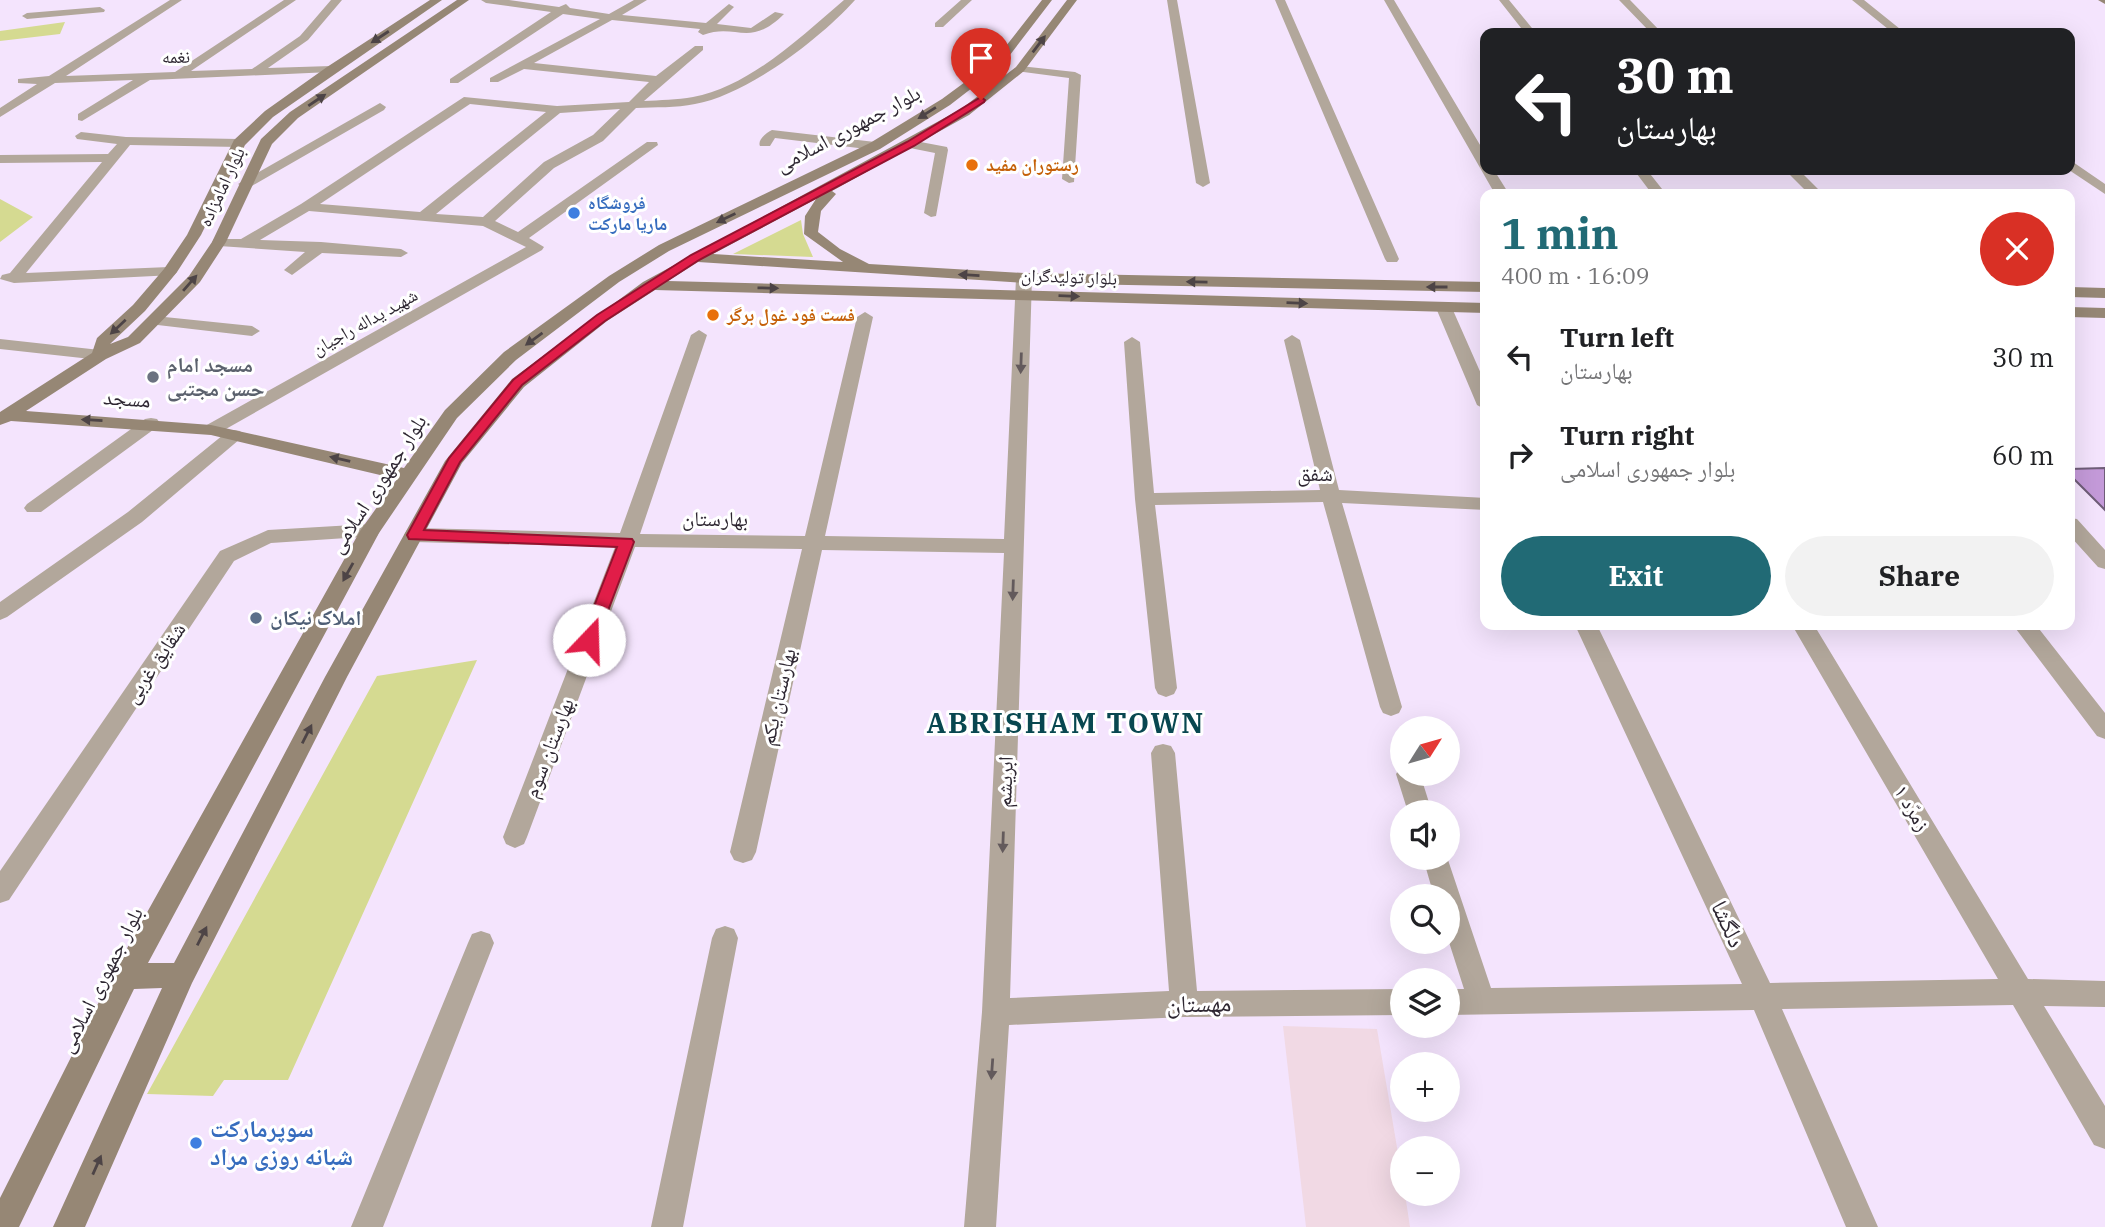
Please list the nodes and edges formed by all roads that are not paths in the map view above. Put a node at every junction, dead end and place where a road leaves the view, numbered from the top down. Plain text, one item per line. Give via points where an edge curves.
1 (177, 0) edge
2 (291, 0) edge
3 (337, 0) edge
4 (437, 0) edge
5 (464, 0) edge
6 (486, 0) edge
7 (575, 0) edge
8 (642, 0) edge
9 (849, 0) edge
10 (967, 0) edge
11 (1047, 0) edge
12 (1072, 0) edge
13 (1171, 0) edge
14 (1280, 0) edge
15 (1389, 0) edge
16 (1504, 0) edge
17 (1624, 0) edge
18 (1857, 0) edge
19 (729, 7) dead end
20 (561, 10) junction
21 (779, 14) dead end
22 (27, 16) dead end
23 (611, 17) junction
24 (82, 25) dead end
25 (939, 25) dead end
26 (1527, 28) edge
27 (1652, 28) edge
28 (1893, 28) edge
29 (706, 29) junction
30 (699, 48) dead end
31 (522, 65) junction
32 (331, 69) junction
33 (1020, 69) junction
34 (238, 74) junction
35 (252, 74) junction
36 (178, 75) junction
37 (148, 76) junction
38 (52, 79) junction
39 (494, 80) dead end
40 (659, 80) junction
41 (22, 81) dead end
42 (454, 81) dead end
43 (215, 88) dead end
44 (633, 106) junction
45 (380, 107) dead end
46 (556, 110) junction
47 (0, 113) edge
48 (82, 117) dead end
49 (81, 136) dead end
50 (126, 141) junction
51 (240, 143) junction
52 (765, 143) dead end
53 (910, 144) junction
54 (652, 145) dead end
55 (875, 146) junction
56 (1480, 156) edge
57 (110, 158) junction
58 (0, 159) edge
59 (2075, 168) edge
60 (1644, 175) edge
61 (1797, 175) edge
62 (850, 177) junction
63 (1069, 179) dead end
64 (1203, 183) dead end
65 (245, 184) junction
66 (1655, 189) edge
67 (1811, 189) edge
68 (2105, 190) edge
69 (306, 207) junction
70 (931, 213) dead end
71 (425, 215) junction
72 (486, 222) junction
73 (521, 237) junction
74 (219, 242) junction
75 (243, 244) junction
76 (321, 246) junction
77 (664, 248) junction
78 (401, 253) dead end
79 (695, 257) junction
80 (1392, 259) dead end
81 (292, 270) dead end
82 (885, 271) junction
83 (169, 272) junction
84 (7, 278) edge
85 (614, 279) junction
86 (651, 286) junction
87 (1024, 286) junction
88 (1480, 287) edge
89 (2075, 292) edge
90 (2105, 293) edge
91 (1444, 308) junction
92 (1480, 308) edge
93 (2075, 312) edge
94 (2105, 313) edge
95 (865, 317) dead end
96 (155, 320) junction
97 (252, 331) dead end
98 (699, 335) dead end
99 (1292, 340) dead end
100 (1132, 342) dead end
101 (0, 344) edge
102 (100, 355) junction
103 (1480, 391) edge
104 (2, 416) edge
105 (150, 423) junction
106 (211, 429) junction
107 (234, 435) junction
108 (407, 475) junction
109 (1331, 496) junction
110 (1145, 499) junction
111 (1480, 504) edge
112 (34, 508) dead end
113 (2075, 529) edge
114 (370, 531) junction
115 (414, 535) junction
116 (626, 542) junction
117 (813, 542) junction
118 (1015, 546) junction
119 (2105, 562) edge
120 (0, 612) edge
121 (1588, 630) edge
122 (1806, 630) edge
123 (2028, 630) edge
124 (1166, 688) dead end
125 (1391, 707) dead end
126 (2105, 730) edge
127 (1163, 753) dead end
128 (515, 837) dead end
129 (743, 852) dead end
130 (1439, 870) edge
131 (0, 892) edge
132 (725, 938) dead end
133 (481, 943) dead end
134 (182, 975) junction
135 (126, 977) junction
136 (2021, 992) junction
137 (2105, 994) edge
138 (1762, 996) junction
139 (1390, 1002) edge
140 (1460, 1002) edge
141 (1482, 1002) junction
142 (1184, 1004) junction
143 (996, 1012) junction
144 (2105, 1134) edge
145 (2, 1227) edge
146 (69, 1227) edge
147 (368, 1227) edge
148 (667, 1227) edge
149 (980, 1227) edge
150 (1862, 1227) edge

1 - 38 street
2 - 36 street
3 - 35 street via 304,38
4 -> 32 main road, بلوار امامزاده
65 -> 5 main road, بلوار امامزاده via 266,142 294,115
6 - 20 street
7 - 20 street
8 - 23 street
9 - 44 street via 783,57 727,91 694,101
10 - 25 street
11 -> 55 main road, بلوار جمهوری اسلامی via 999,62
33 -> 12 main road, بلوار جمهوری اسلامی
13 - 64 street
14 - 80 street
15 - 56 street
16 - 26 street
17 - 27 street
18 - 28 street
19 - 29 street
20 - 23 street
20 - 42 street
21 - 29 street via 753,31
22 - 24 street via 104,7
23 - 29 street
23 - 31 street
30 - 40 street
31 - 39 street
31 - 40 street
32 - 35 street, نغمه
32 - 51 main road, بلوار امامزاده via 269,114
33 - 53 main road, بلوار جمهوری اسلامی via 965,112
33 - 63 street via 1075,75
34 - 35 street, نغمه
34 - 36 street, نغمه
34 - 43 street
36 - 37 street, نغمه
37 - 38 street, نغمه
37 - 48 street
38 - 41 street, نغمه
38 - 47 street
40 - 44 street
44 - 46 street
44 - 72 street via 598,138 549,165
45 - 65 street
46 - 69 street via 468,100
46 - 71 street
49 - 50 street
50 - 51 street
50 - 57 street
51 - 83 main road, بلوار امامزاده via 194,235
52 - 55 street via 772,134
53 - 62 main road, بلوار جمهوری اسلامی
53 - 70 street via 942,150
54 - 73 street
55 -> 77 main road, بلوار جمهوری اسلامی
57 - 58 street
57 - 84 street
59 - 68 street
60 - 66 street
61 - 67 street
62 - 79 main road, بلوار جمهوری اسلامی
62 - 82 main road via 814,209 809,219 811,234 850,261
65 - 74 main road, بلوار امامزاده
69 - 71 street
69 - 75 street
71 - 72 street
72 - 73 street
73 - 106 street, شهید یداله راجیان via 537,247
74 - 75 street
96 -> 74 main road, بلوار امامزاده via 195,279
75 - 76 street
76 - 78 street
76 - 81 street
77 - 79 main road, بلوار تولیدگران
77 - 85 main road, بلوار جمهوری اسلامی
79 - 82 main road, بلوار تولیدگران
79 - 86 main road, بلوار جمهوری اسلامی
87 -> 82 main road, بلوار تولیدگران
83 - 84 street
83 -> 102 main road, بلوار امامزاده via 103,341
85 - 86 main road, بلوار تولیدگران
85 -> 108 main road, بلوار جمهوری اسلامی via 510,356 451,414
86 -> 87 main road, بلوار تولیدگران
86 - 115 main road, بلوار جمهوری اسلامی via 601,318 518,383 454,461
88 -> 87 main road, بلوار تولیدگران
87 -> 91 main road, بلوار تولیدگران
87 -> 118 street, ابریشم
89 - 90 main road
91 - 92 main road, بلوار تولیدگران
91 - 103 street
93 - 94 main road
95 - 117 street, بهارستان یکم
96 - 97 street
96 - 102 main road, بلوار امامزاده via 134,340
98 - 116 street, بهارستان سوم
99 - 109 street
100 - 110 street
101 - 102 street
102 - 104 main road, بلوار امامزاده
105 -> 104 main road, مسجد
105 - 106 main road, مسجد
105 - 112 street
106 - 107 main road, مسجد
108 -> 107 main road, مسجد
107 - 120 street via 135,517
108 - 114 main road, بلوار جمهوری اسلامی
109 - 110 street, شفق
109 - 111 street, شفق
109 - 125 street
110 - 124 street
113 - 119 street
114 - 131 street, شقایق غربی via 268,537 227,556
114 -> 135 main road, بلوار جمهوری اسلامی
115 - 116 street, بهارستان
134 -> 115 main road, بلوار جمهوری اسلامی
116 - 117 street, بهارستان
116 - 128 street, بهارستان سوم
117 - 118 street, بهارستان
117 - 129 street, بهارستان یکم
118 -> 143 street, ابریشم
121 - 138 street, دلگشا
122 - 136 street, زمرّد ۱
123 - 126 street
127 - 142 street
130 - 141 street
132 - 148 street
133 - 147 street
134 - 135 main road
146 -> 134 main road, بلوار جمهوری اسلامی
135 - 145 main road, بلوار جمهوری اسلامی
136 - 137 street
136 - 138 street
136 - 144 street, زمرّد ۱
138 - 141 street
138 - 150 street, دلگشا
139 - 142 street, مهستان
140 - 141 street
142 - 143 street, مهستان
143 -> 149 street, ابریشم

